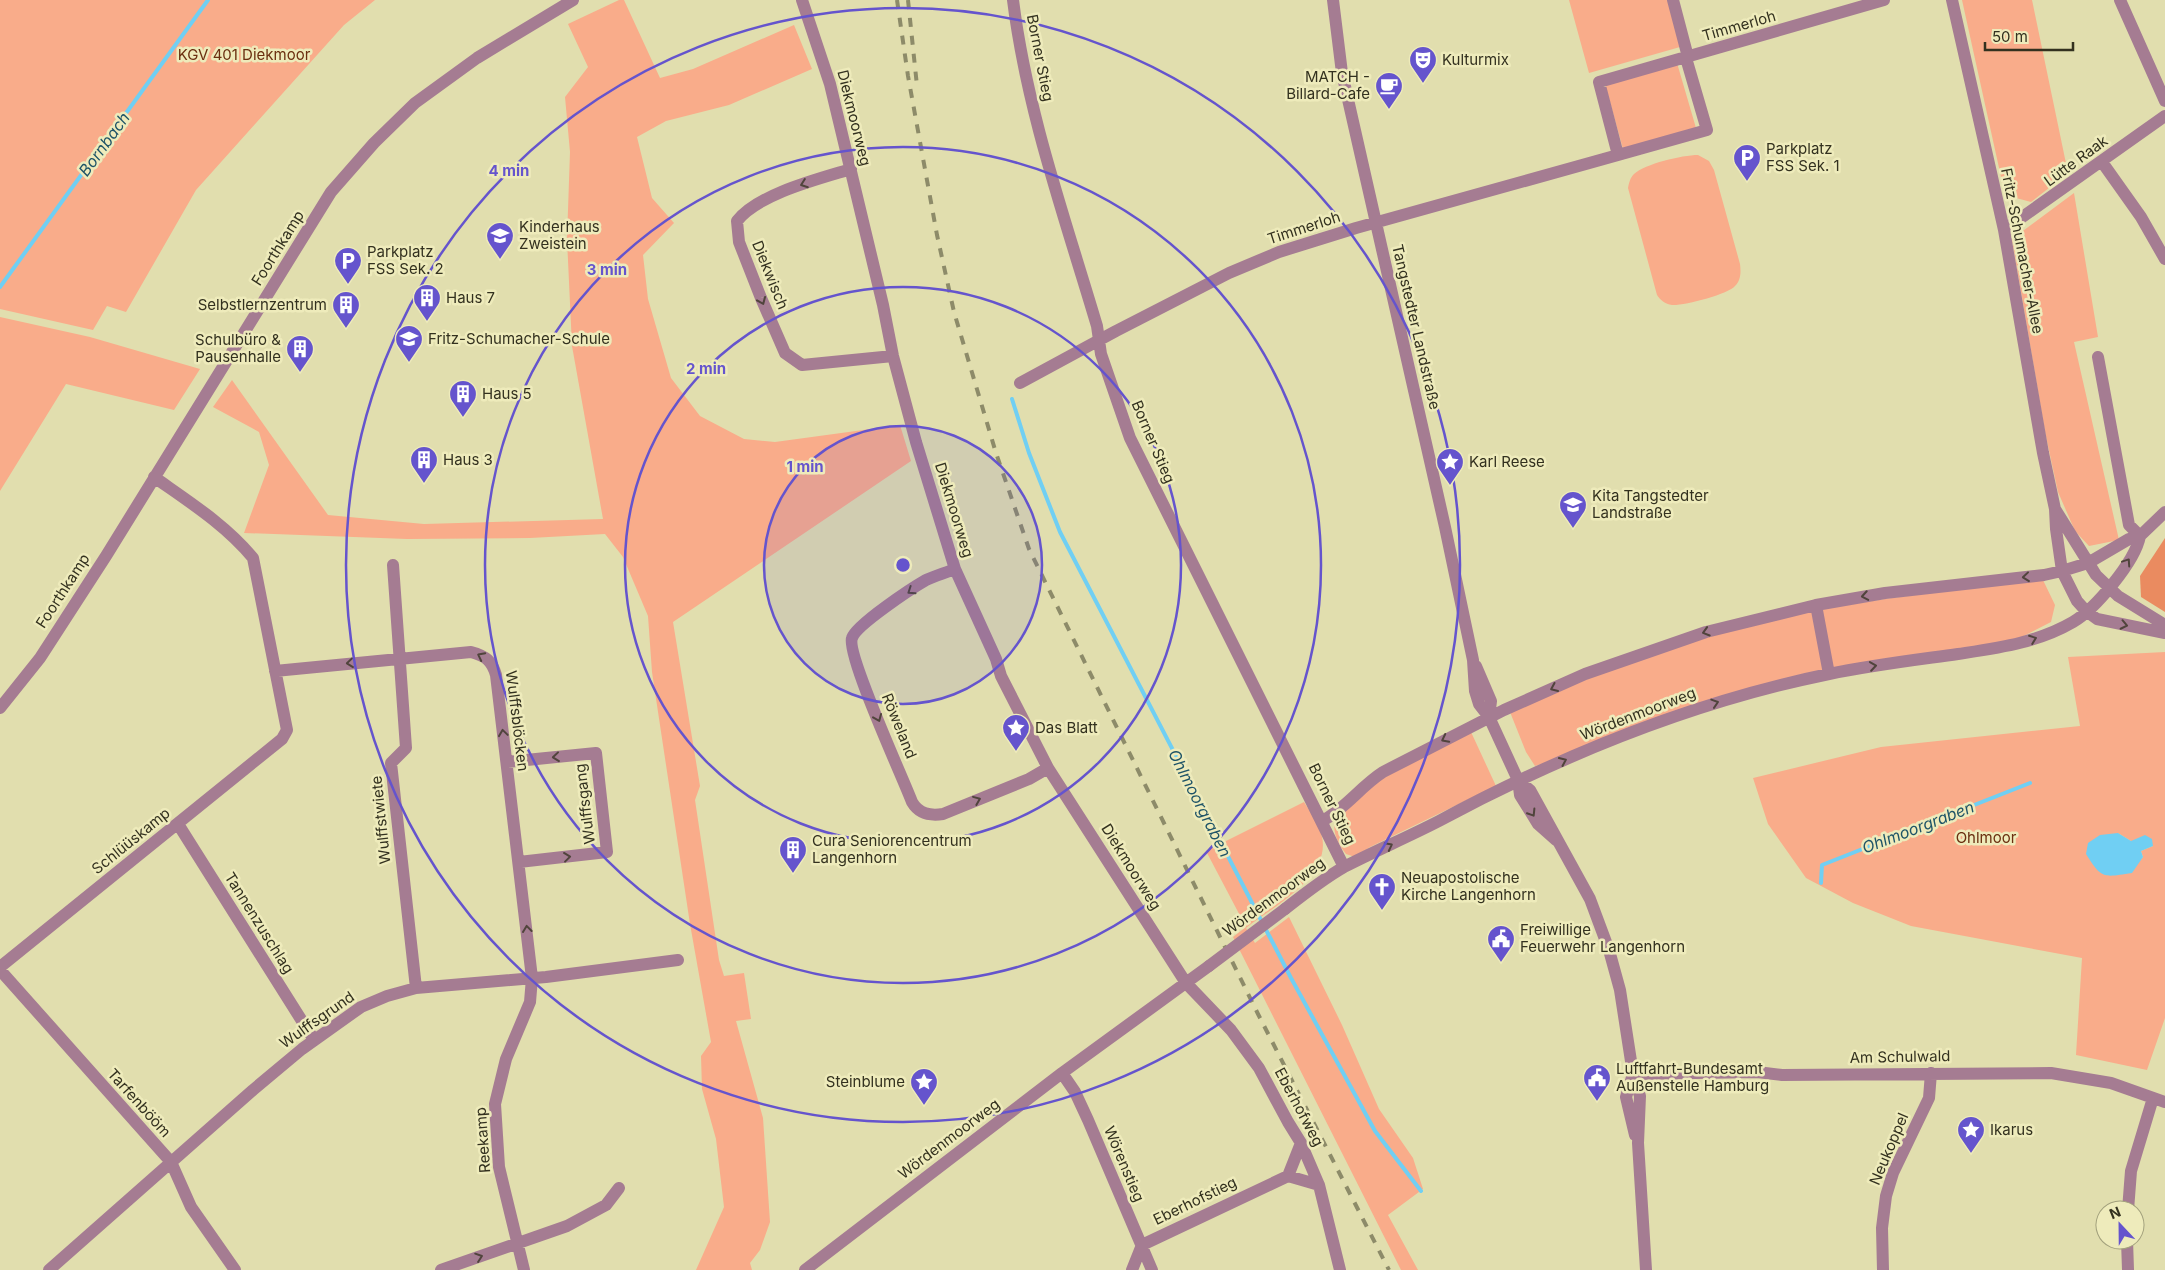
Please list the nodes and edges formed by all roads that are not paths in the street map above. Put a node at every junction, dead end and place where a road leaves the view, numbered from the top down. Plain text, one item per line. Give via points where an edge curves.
1 (573, 0) edge
2 (802, 0) edge
3 (1013, 0) edge
4 (1333, 0) edge
5 (1673, 0) edge
6 (1884, 0) edge
7 (1952, 0) edge
8 (2120, 0) edge
9 (1687, 57) junction
10 (2165, 101) edge
11 (2165, 116) edge
12 (1618, 155) junction
13 (2102, 162) junction
14 (850, 169) junction
15 (1375, 223) junction
16 (2004, 230) junction
17 (2165, 260) edge
18 (1099, 339) junction
19 (893, 356) junction
20 (2098, 356) dead end
21 (1020, 383) dead end
22 (154, 477) junction
23 (2055, 510) junction
24 (2165, 512) edge
25 (2140, 536) junction
26 (2088, 563) junction
27 (393, 565) dead end
28 (955, 569) junction
29 (2068, 569) junction
30 (2108, 588) junction
31 (1816, 605) junction
32 (2086, 611) junction
33 (2165, 625) edge
34 (2165, 633) edge
35 (398, 658) junction
36 (275, 671) junction
37 (1829, 674) junction
38 (0, 708) edge
39 (1489, 717) junction
40 (507, 762) junction
41 (1048, 768) junction
42 (1518, 780) junction
43 (1322, 821) junction
44 (178, 824) junction
45 (519, 862) junction
46 (1344, 867) junction
47 (678, 960) dead end
48 (0, 969) edge
49 (532, 978) junction
50 (1186, 983) junction
51 (416, 988) junction
52 (314, 1040) junction
53 (1062, 1073) junction
54 (1931, 1073) junction
55 (1633, 1074) junction
56 (2159, 1100) edge
57 (1301, 1143) junction
58 (171, 1162) junction
59 (1288, 1176) junction
60 (1319, 1185) junction
61 (619, 1188) dead end
62 (2129, 1200) edge
63 (517, 1244) junction
64 (1142, 1245) junction
65 (2128, 1250) edge
66 (49, 1270) edge
67 (235, 1270) edge
68 (441, 1270) edge
69 (524, 1270) edge
70 (805, 1270) edge
71 (1132, 1270) edge
72 (1152, 1270) edge
73 (1340, 1270) edge
74 (1646, 1270) edge
75 (1883, 1270) edge
76 (2128, 1270) edge

1 - 22 street, Foorthkamp via 477,58 415,103 331,192
2 - 14 street, Diekmoorweg via 830,84
3 - 18 street, Borner Stieg via 1034,113
4 - 15 street, Tangstedter Landstraße via 1342,73
5 - 9 street, Timmerloh
6 - 9 street, Timmerloh
7 - 16 street, Fritz-Schumacher-Allee
8 - 10 street
9 - 12 street, Timmerloh via 1599,82
9 - 12 street, Timmerloh via 1707,130
11 - 13 street, Lütte Raak
12 - 15 street, Timmerloh
13 - 16 street, Lütte Raak
13 - 17 street via 2141,217
14 - 19 street, Diekmoorweg
14 -> 19 street, Diekwisch via 760,202 745,211 737,221 739,242 785,353 802,365
15 - 18 street, Timmerloh via 1308,242 1242,268
15 - 39 street, Tangstedter Landstraße via 1472,660 1491,701
16 - 23 street, Fritz-Schumacher-Allee via 2042,453
18 - 21 street, Timmerloh
18 - 43 street, Borner Stieg via 1101,354 1130,438
19 - 28 street, Diekmoorweg
20 - 25 street via 2129,525
22 - 36 street via 206,514 253,558
22 - 38 street, Foorthkamp via 40,658
23 - 26 street, Fritz-Schumacher-Allee
23 - 29 street, Fritz-Schumacher-Allee via 2056,536
24 - 25 street
25 - 26 street
30 -> 25 street, Wördenmoorweg via 2138,546
26 - 29 street
26 - 30 street, Fritz-Schumacher-Allee
27 - 35 street, Wulffstwiete
28 - 41 street, Diekmoorweg via 1001,676
28 -> 41 street, Röweland via 926,580 882,610 856,630 851,640 864,684 912,802 924,813 943,814
29 -> 31 street via 2044,575 1885,593
29 - 32 street, Fritz-Schumacher-Allee via 2067,585
30 - 32 street, Wördenmoorweg
30 - 33 street, Fritz-Schumacher-Allee
31 - 37 street
31 -> 39 street via 1700,634 1585,674
32 -> 34 street via 2097,619
37 -> 32 street, Wördenmoorweg via 2015,646 2074,622
35 -> 36 street, Wulffsblöcken
40 -> 35 street, Wulffsblöcken via 496,675 493,665 484,656 471,652
35 - 51 street, Wulffstwiete via 406,748 391,763
36 - 44 street, Schlüüskamp via 287,730 282,739
42 -> 37 street, Wördenmoorweg via 1656,722 1742,694
39 - 42 street, Tangstedter Landstraße
39 -> 43 street via 1383,772
40 - 45 street, Wulffsblöcken
45 -> 40 street, Wulffsgang via 607,852 596,753
41 - 50 street, Diekmoorweg
46 -> 42 street, Wördenmoorweg
42 - 55 street, Tangstedter Landstraße via 1530,790 1548,819 1556,840 1590,899 1609,950 1623,1006
43 - 46 street, Borner Stieg
44 - 48 street, Schlüüskamp
44 - 52 street, Tannenzuschlag
49 -> 45 street, Wulffsblöcken
46 - 50 street, Wördenmoorweg, bridge
47 - 49 street, Wulffsgrund
48 - 58 street, Tarfenbööm
49 - 51 street, Wulffsgrund
49 - 63 street, Reekamp via 530,1002 506,1059 495,1104 497,1158
50 - 53 street, Wördenmoorweg
50 - 57 street, Eberhofweg via 1231,1030 1259,1068
51 - 52 street, Wulffsgrund via 361,1007
52 - 58 street, Wulffsgrund
53 - 64 street, Wörenstieg via 1075,1092
53 - 70 street, Wördenmoorweg
54 - 55 street, Am Schulwald
54 - 56 street, Am Schulwald via 2051,1073 2094,1079
54 - 75 street, Neukoppel via 1929,1098 1893,1173 1886,1196 1882,1228
55 - 74 street, Tangstedter Landstraße via 1626,1097 1638,1143
56 - 62 street via 2131,1171
57 - 59 street
57 - 60 street, Eberhofweg
58 - 66 street, Wulffsgrund
58 - 67 street, Tarfenbööm via 191,1207
59 - 60 street
59 - 64 street, Eberhofstieg
60 - 73 street, Eberhofweg
61 - 63 street via 606,1205 567,1226
68 -> 63 street
63 - 69 street, Reekamp
64 - 71 street
64 - 72 street, Wörenstieg
65 - 76 street

